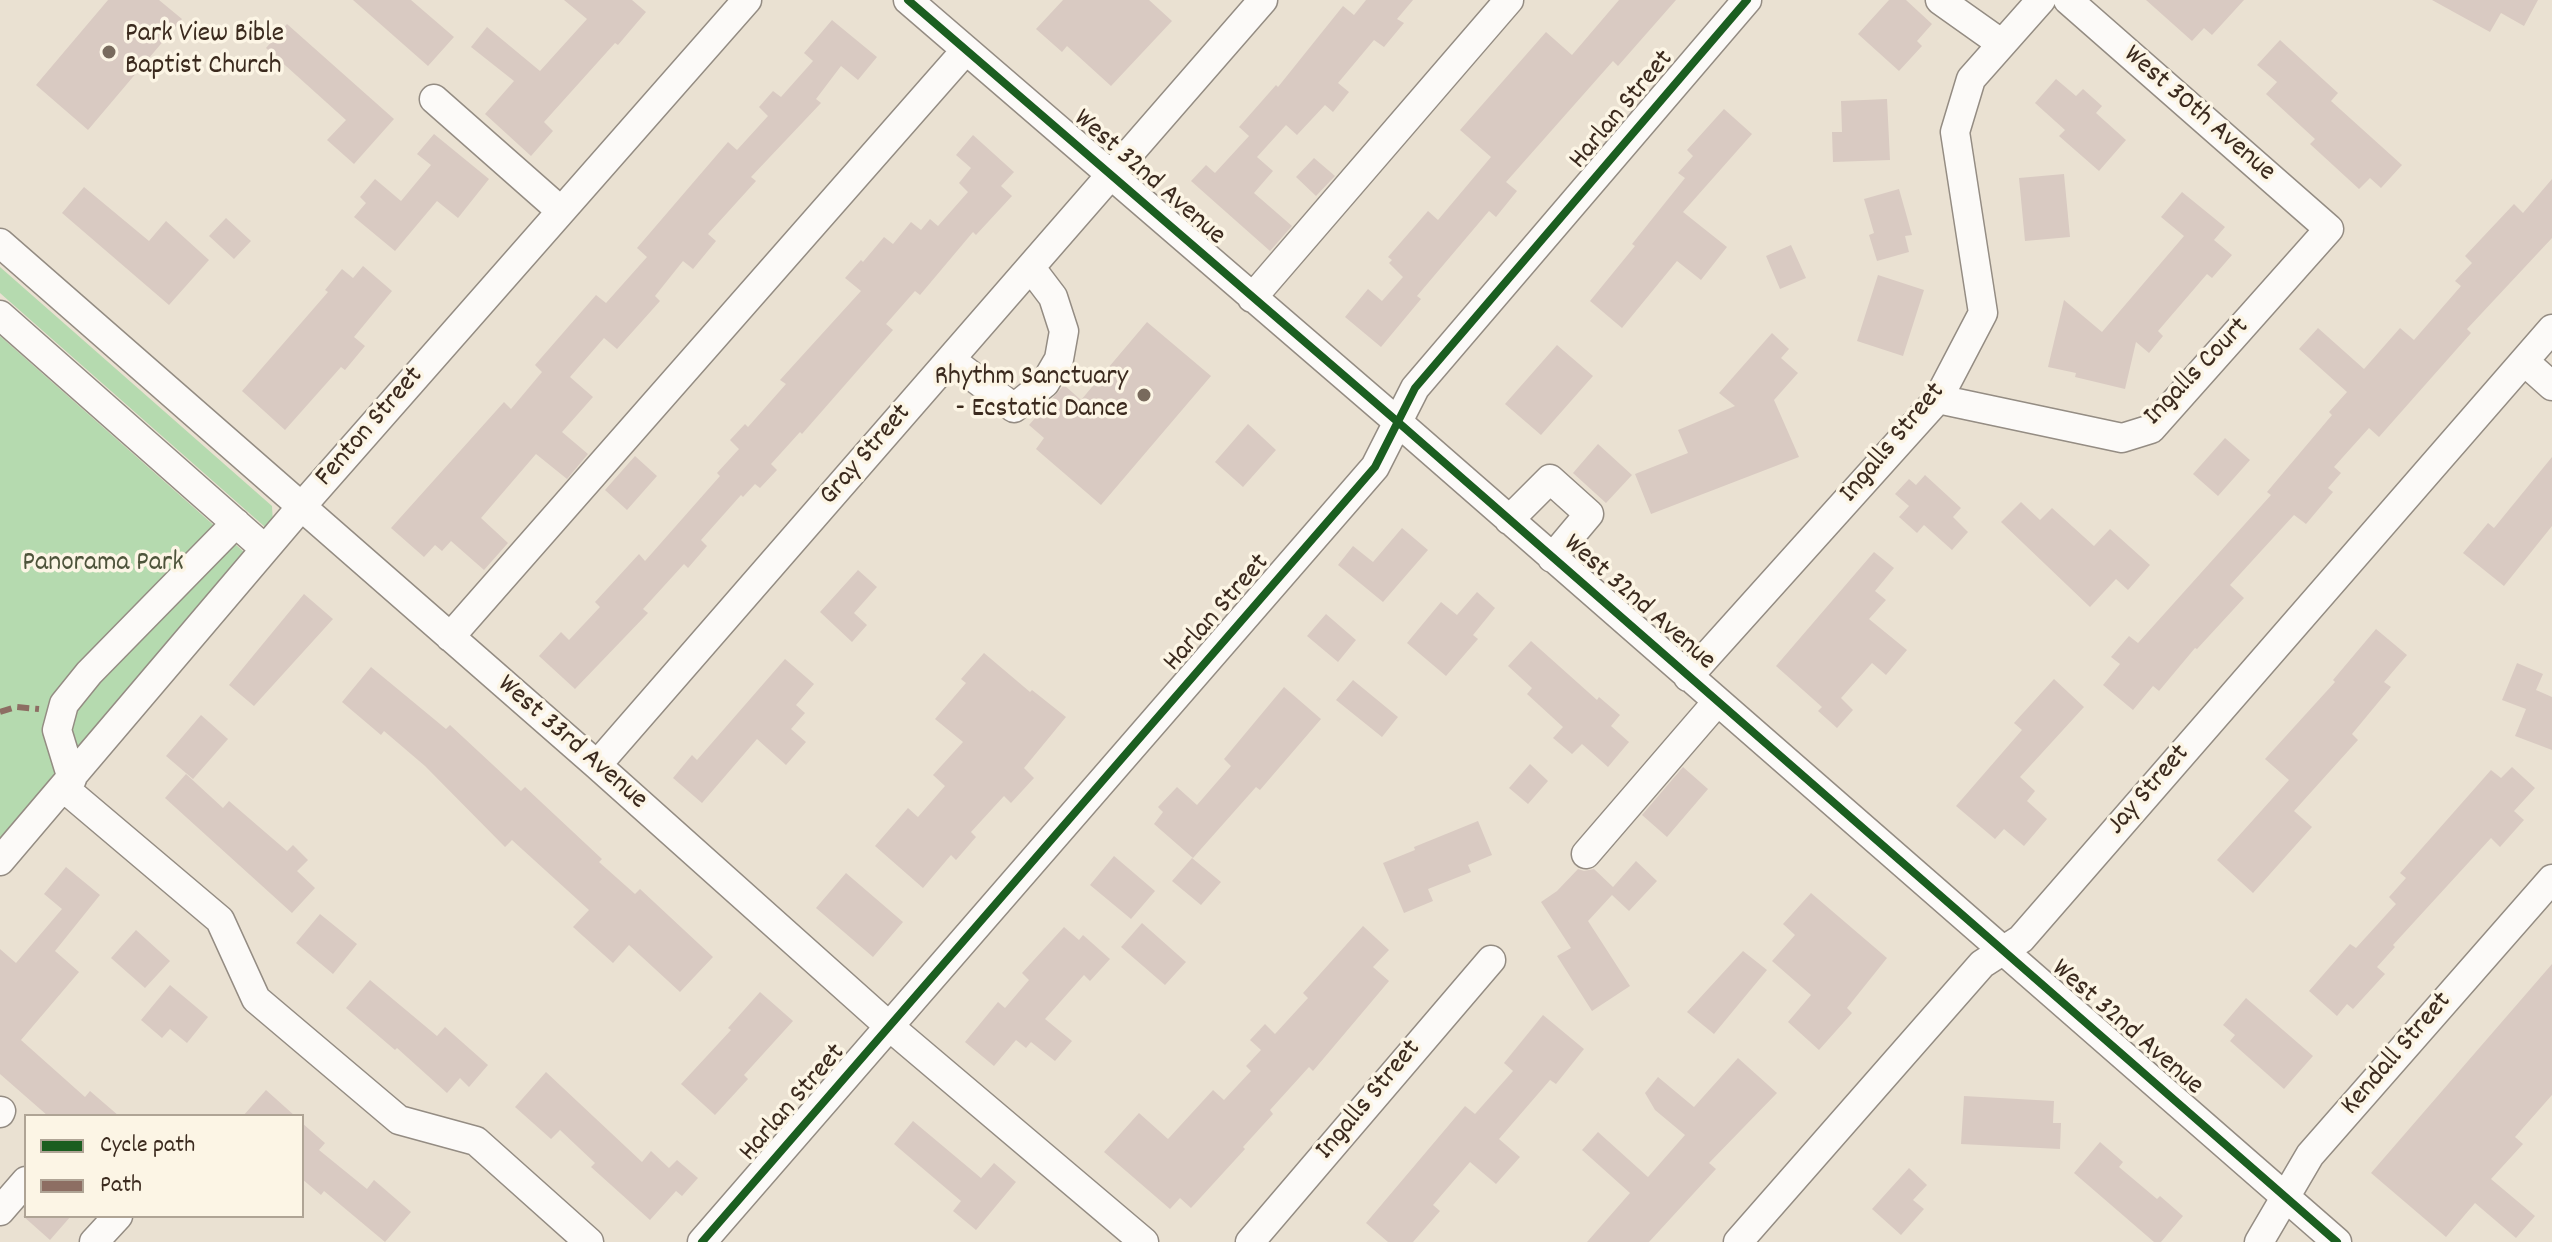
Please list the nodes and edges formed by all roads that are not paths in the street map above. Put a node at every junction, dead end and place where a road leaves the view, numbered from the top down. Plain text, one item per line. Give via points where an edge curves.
1 (747, 0) edge
2 (908, 0) edge
3 (1263, 0) edge
4 (1509, 0) edge
5 (1747, 0) edge
6 (1940, 0) edge
7 (2041, 0) edge
8 (2068, 0) edge
9 (2002, 44) junction
10 (966, 50) junction
11 (434, 99) dead end
12 (1112, 177) junction
13 (561, 211) junction
14 (2329, 229) joint
15 (0, 243) edge
16 (1031, 268) junction
17 (1252, 298) junction
18 (0, 315) edge
19 (2552, 329) edge
20 (951, 360) junction
21 (2524, 361) junction
22 (2552, 386) edge
23 (1938, 399) junction
24 (1399, 423) junction
25 (301, 507) junction
26 (1509, 520) junction
27 (236, 523) junction
28 (265, 549) junction
29 (1552, 558) junction
30 (450, 637) junction
31 (1688, 677) junction
32 (1717, 702) junction
33 (597, 765) junction
34 (68, 783) junction
35 (1586, 854) dead end
36 (0, 861) edge
37 (2552, 879) edge
38 (2003, 950) junction
39 (1491, 960) dead end
40 (890, 1027) junction
41 (24, 1183) edge
42 (2287, 1199) junction
43 (0, 1211) edge
44 (116, 1218) edge
45 (94, 1242) edge
46 (589, 1242) edge
47 (702, 1242) edge
48 (1144, 1242) edge
49 (1250, 1242) edge
50 (1738, 1242) edge
51 (2259, 1242) edge
52 (2337, 1242) edge

1 - 13 street, Fenton Street
2 - 10 street, West 32nd Avenue
3 - 12 street, Gray Street
4 - 17 street
5 - 24 street, Harlan Street via 1415,388
6 - 9 street
7 - 9 street, Ingalls Street
8 - 14 street, West 30th Avenue
9 - 23 street, Ingalls Street via 1971,79 1955,132 1983,313
10 - 12 street, West 32nd Avenue
10 - 30 street
11 - 13 street
12 - 16 street, Gray Street
12 - 17 street, West 32nd Avenue
13 - 25 street, Fenton Street
14 - 23 street, Ingalls Court via 2151,429 2122,438
15 - 25 street, West 33rd Avenue
16 - 20 street, Gray Street
16 - 20 street via 1053,297 1064,331 1059,359 1045,383 1014,408
17 - 24 street, West 32nd Avenue
18 - 27 street
19 - 21 street, Jay Street
20 - 33 street, Gray Street
21 - 22 street
21 - 38 street, Jay Street via 2032,927
23 - 31 street, Ingalls Street
24 - 26 street, West 32nd Avenue
24 - 40 street, Harlan Street via 1375,467
25 - 28 street, Fenton Street
25 - 30 street, West 33rd Avenue
26 - 29 street, West 32nd Avenue
26 - 29 street via 1550,479 1589,514
27 - 28 street
27 - 34 street via 64,704 57,730
28 - 34 street, Fenton Street
29 - 31 street, West 32nd Avenue
30 - 33 street, West 33rd Avenue
31 - 32 street, West 32nd Avenue
32 - 35 street
32 - 38 street, West 32nd Avenue
33 - 40 street, West 33rd Avenue
34 - 36 street, Fenton Street
34 - 46 street via 220,920 256,999 399,1120 476,1141
37 - 42 street, Kendall Street via 2310,1155
38 - 42 street, West 32nd Avenue
38 - 50 street, Jay Street via 1982,964
39 - 49 street, Ingalls Street
40 - 47 street, Harlan Street
40 - 48 street, West 33rd Avenue
41 - 43 street
42 - 51 street, Kendall Street
42 - 52 street, West 32nd Avenue
44 - 45 street

